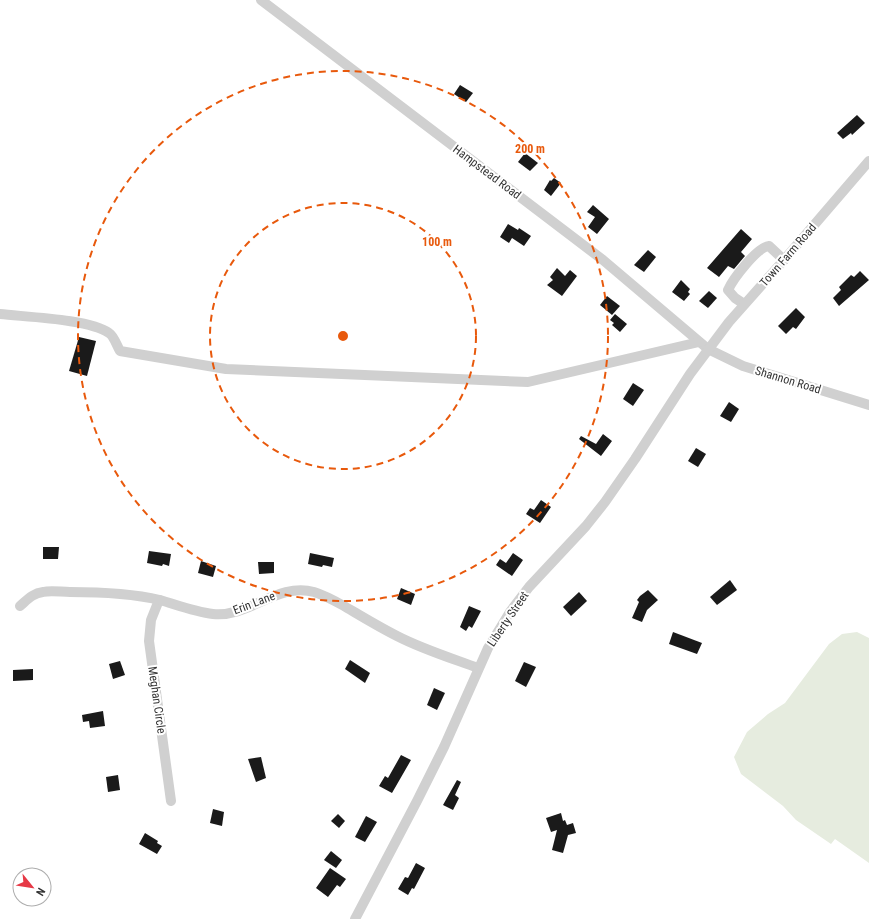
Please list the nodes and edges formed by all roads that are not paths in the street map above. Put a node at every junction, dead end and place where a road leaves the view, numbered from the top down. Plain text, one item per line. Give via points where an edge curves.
1 (261, 0) edge
2 (869, 161) edge
3 (784, 260) junction
4 (744, 304) junction
5 (0, 314) edge
6 (699, 342) junction
7 (708, 349) junction
8 (869, 405) edge
9 (159, 600) junction
10 (20, 606) dead end
11 (478, 668) junction
12 (170, 801) dead end
13 (355, 919) edge

1 - 6 street, Hampstead Road via 603,260
2 - 3 street, Town Farm Road
3 - 4 street, Town Farm Road
3 - 4 street via 769,246 759,250 728,290 734,298
4 - 7 street, Town Farm Road
5 - 6 street via 82,323 101,328 111,334 120,351 226,369 528,382
6 - 7 street, Hampstead Road
7 - 8 street, Shannon Road via 742,366
7 - 11 street, Liberty Street via 614,490 586,526 529,587 510,612
9 - 10 street, Erin Lane via 105,592 43,592 31,596
9 - 11 street, Erin Lane via 214,615 257,604 284,592 314,592 334,600 416,645
9 - 12 street, Meghan Circle via 151,620 151,661
11 - 13 street, Liberty Street via 441,753

